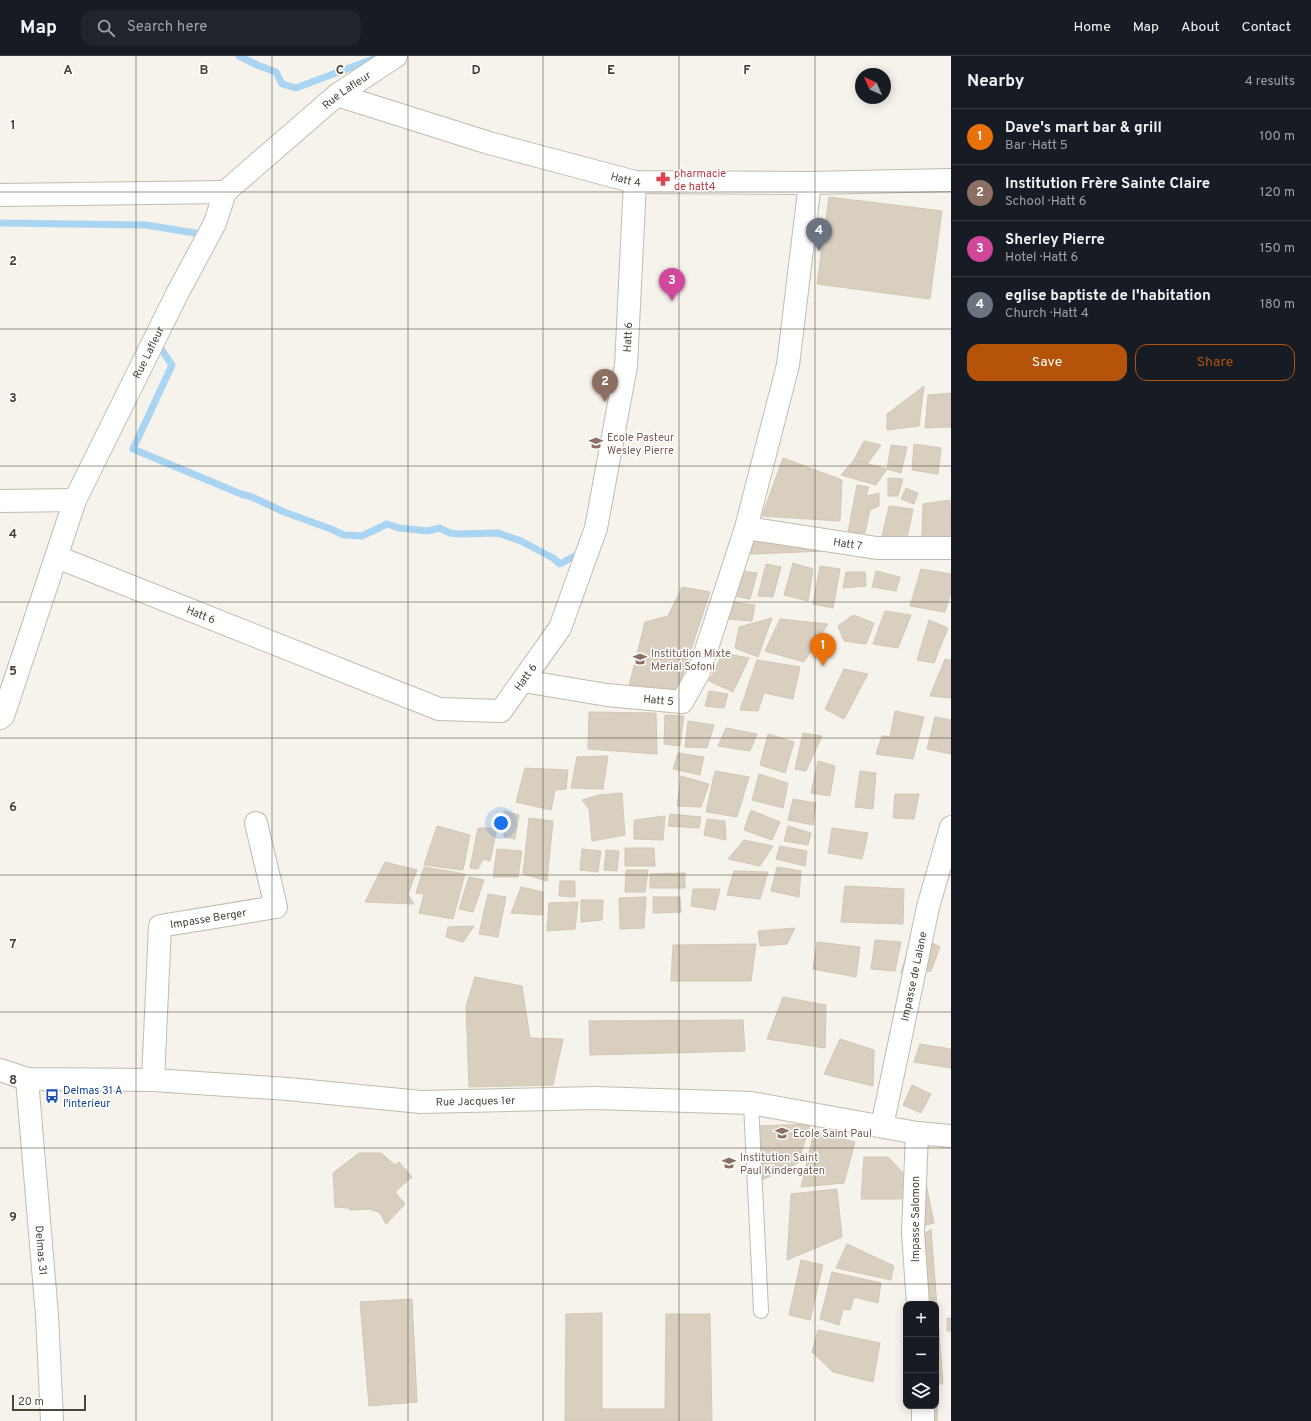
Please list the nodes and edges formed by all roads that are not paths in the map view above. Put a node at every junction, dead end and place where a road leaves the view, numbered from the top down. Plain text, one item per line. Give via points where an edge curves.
1 (396, 56) edge
2 (337, 95) junction
3 (951, 180) edge
4 (635, 182) junction
5 (810, 183) junction
6 (225, 192) junction
7 (0, 195) edge
8 (75, 500) junction
9 (0, 501) edge
10 (746, 528) junction
11 (951, 548) edge
12 (57, 556) junction
13 (523, 681) junction
14 (0, 718) edge
15 (256, 823) dead end
16 (951, 827) edge
17 (0, 1070) edge
18 (27, 1079) junction
19 (153, 1080) junction
20 (751, 1103) junction
21 (882, 1126) junction
22 (917, 1133) junction
23 (951, 1136) edge
24 (918, 1301) edge
25 (761, 1311) dead end
26 (923, 1409) edge
27 (52, 1421) edge
28 (923, 1421) edge

1 - 2 street, Rue Lafleur
2 - 4 street, Hatt 4 via 489,143
2 - 6 street, Rue Lafleur
3 - 5 street, Hatt 4
4 - 5 street, Hatt 4
4 - 13 street, Hatt 6 via 626,366 596,528 560,628
5 - 10 street via 788,365
6 - 7 street
6 - 8 street, Rue Lafleur via 215,223
8 - 9 street
8 - 12 street, Rue Lafleur
10 - 11 street, Hatt 7 via 877,548
10 - 13 street, Hatt 5 via 699,672 682,702 608,695
12 - 13 street, Hatt 6 via 439,709 501,711
12 - 14 street, Rue Lafleur via 3,716
15 - 19 street, Impasse Berger via 276,907 160,926
16 - 21 street, Impasse de Lalane via 928,907
17 - 18 street, Rue Jacques 1er
18 - 19 street, Rue Jacques 1er
18 - 27 street, Delmas 31 via 47,1315
19 - 20 street, Rue Jacques 1er via 288,1089 421,1102 595,1098
20 - 21 street, Rue Jacques 1er
20 - 25 lane
21 - 22 street, Rue Jacques 1er
22 - 23 street, Rue Jacques 1er
22 - 24 street, Impasse Salomon via 913,1234
26 - 28 street

